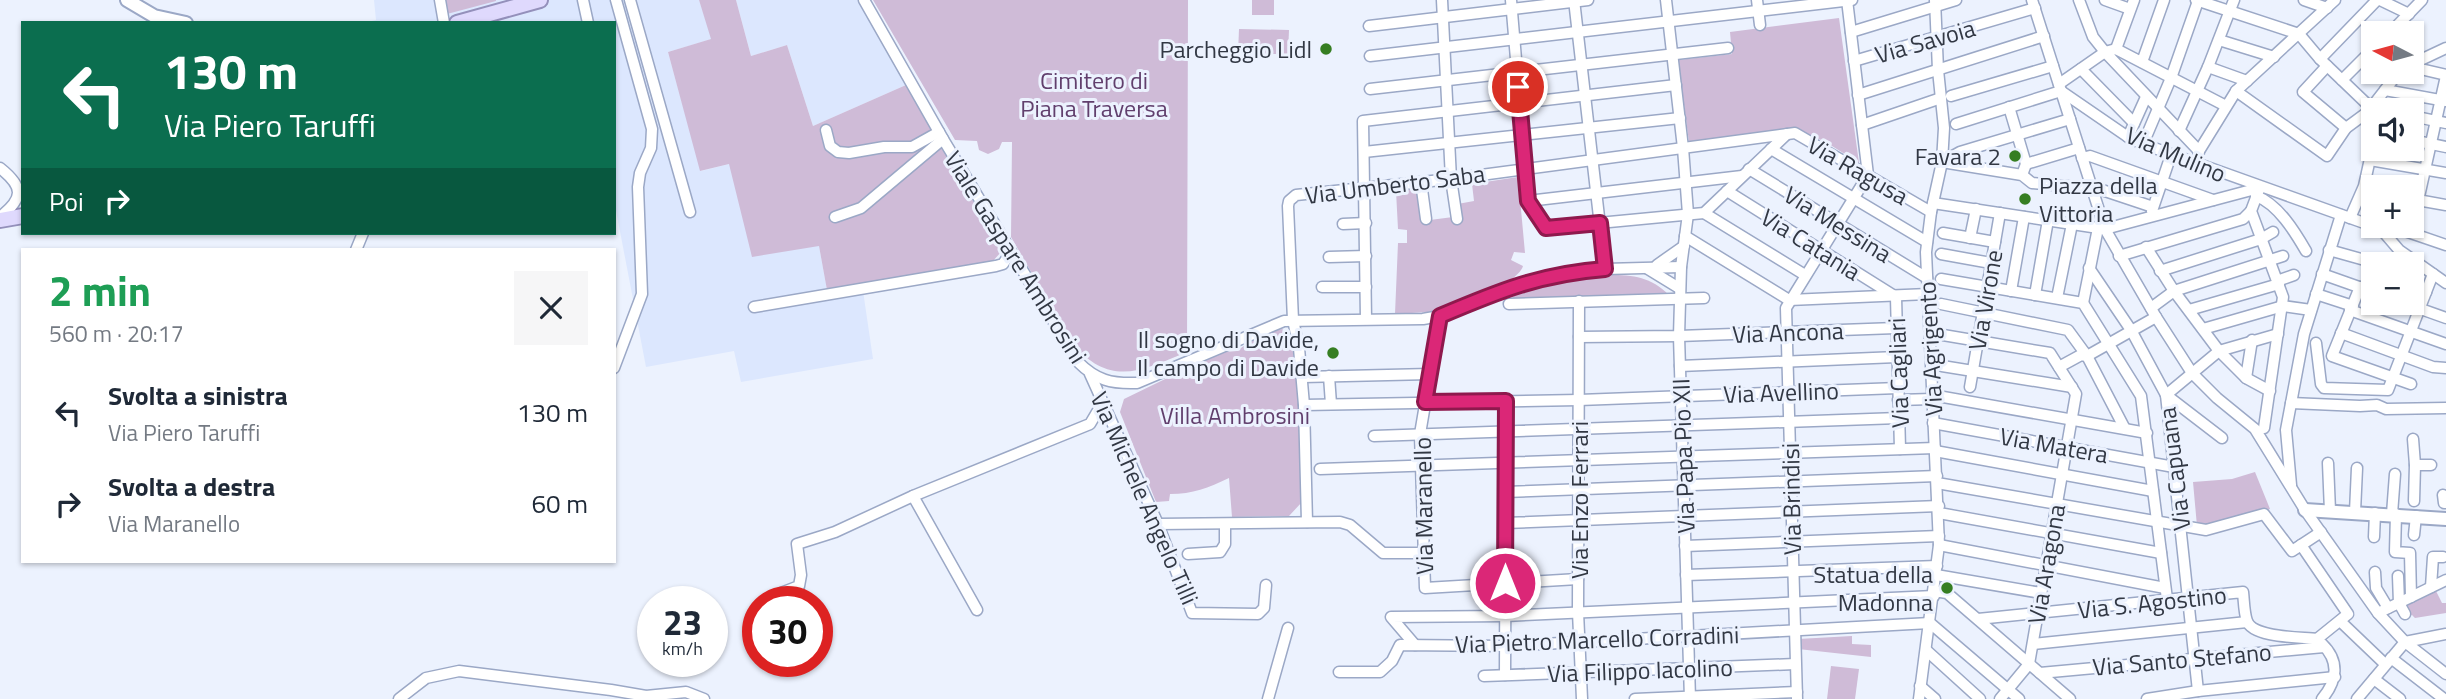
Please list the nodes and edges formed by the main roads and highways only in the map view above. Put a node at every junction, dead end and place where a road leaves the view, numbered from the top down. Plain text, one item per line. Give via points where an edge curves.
1 (540, 0) edge
2 (464, 21) edge
3 (21, 216) edge
4 (0, 219) edge

1 - 2 main road
3 - 4 main road

